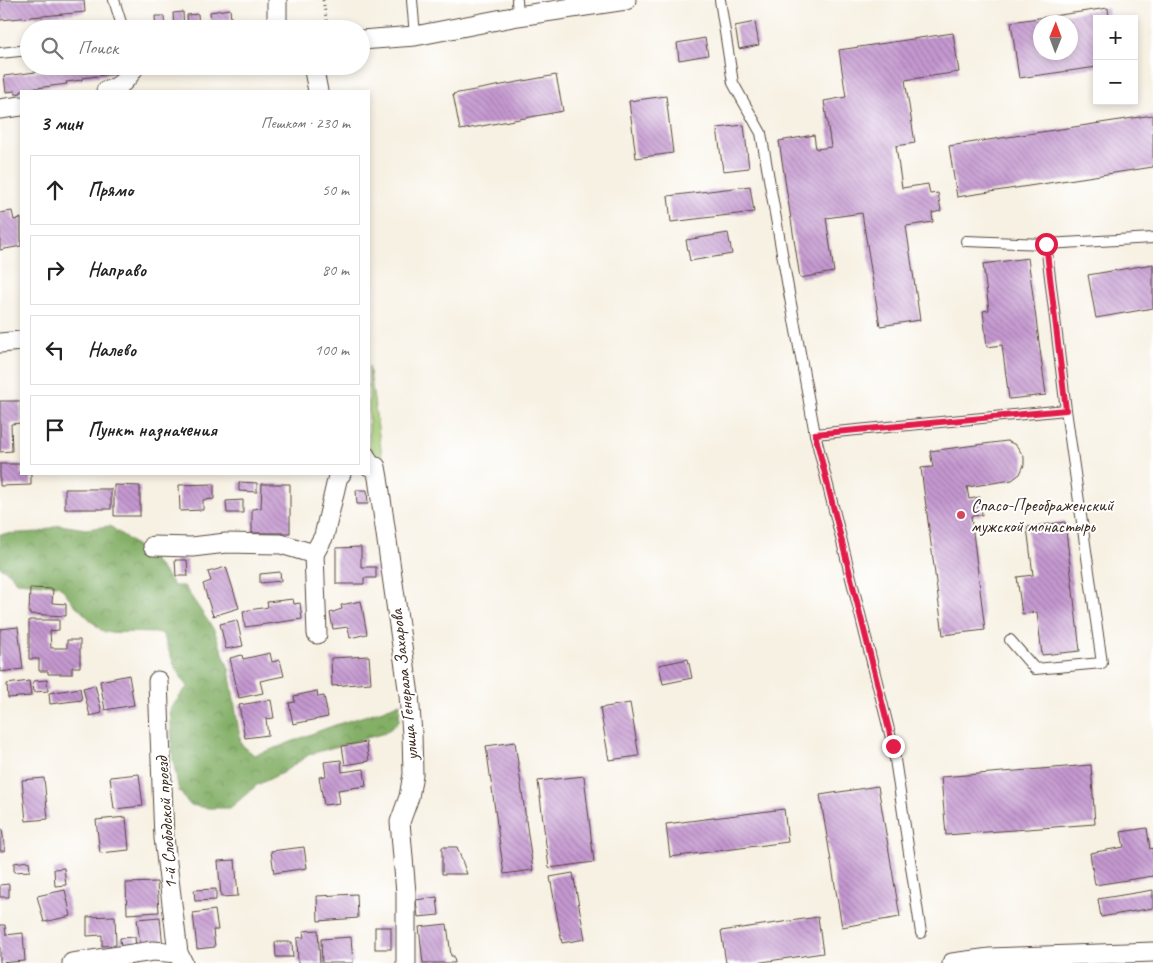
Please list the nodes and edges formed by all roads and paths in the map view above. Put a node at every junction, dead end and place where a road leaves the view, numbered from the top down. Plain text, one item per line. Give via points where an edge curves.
1 (114, 0) edge
2 (277, 0) edge
3 (323, 0) edge
4 (412, 0) edge
5 (626, 0) edge
6 (720, 0) edge
7 (517, 8) edge
8 (120, 20) edge
9 (277, 20) edge
10 (326, 20) edge
11 (415, 36) junction
12 (370, 39) edge
13 (20, 51) edge
14 (0, 53) edge
15 (130, 75) edge
16 (315, 75) edge
17 (110, 90) edge
18 (318, 90) edge
19 (20, 106) edge
20 (0, 109) edge
21 (1153, 238) edge
22 (966, 241) dead end
23 (1046, 244) junction
24 (20, 341) edge
25 (0, 343) edge
26 (1066, 410) junction
27 (815, 434) junction
28 (371, 462) edge
29 (340, 475) edge
30 (153, 546) dead end
31 (314, 554) junction
32 (317, 634) dead end
33 (1010, 640) dead end
34 (158, 681) dead end
35 (921, 933) dead end
36 (1153, 952) edge
37 (181, 958) edge
38 (72, 963) edge
39 (406, 963) edge
40 (952, 963) edge

1 - 8 lane
2 - 9 street
3 - 10 path
4 - 11 lane
5 - 7 street
6 - 27 lane via 733,83 761,133
7 - 11 street
11 - 12 street
13 - 14 lane
15 - 17 street
16 - 18 street
19 - 20 street
21 - 23 lane
22 - 23 lane
23 - 26 lane
24 - 25 street
26 - 27 lane
26 - 33 lane via 1102,663 1035,669
27 - 35 lane via 893,746
28 - 39 street, улица Генерала Захарова via 409,694 412,734 414,774 400,822 406,893
29 - 31 street via 324,536
30 - 31 street via 192,548 226,543 281,544
31 - 32 street
34 - 37 street, 1-й Слободской проезд via 164,838
36 - 40 street via 990,958
37 - 38 street via 154,951

